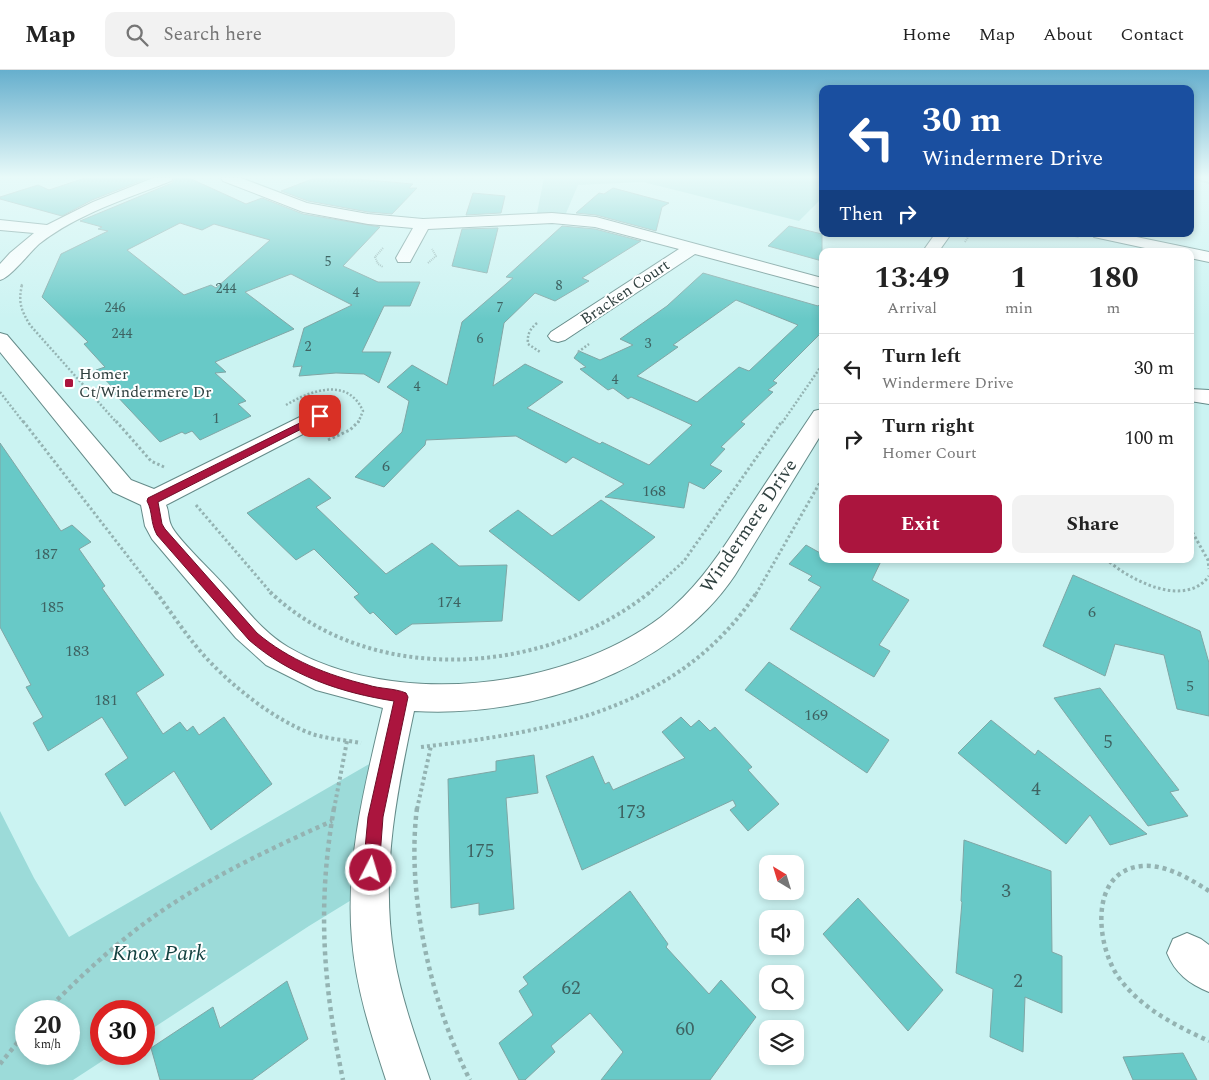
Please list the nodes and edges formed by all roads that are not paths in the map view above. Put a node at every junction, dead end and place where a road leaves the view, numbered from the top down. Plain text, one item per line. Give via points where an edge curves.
1 (1, 225) edge
2 (60, 225) edge
3 (421, 225) edge
4 (611, 225) edge
5 (50, 230) junction
6 (941, 237) edge
7 (1114, 237) edge
8 (692, 248) junction
9 (933, 248) edge
10 (1168, 248) edge
11 (1194, 254) edge
12 (1209, 257) edge
13 (404, 258) dead end
14 (0, 275) edge
15 (819, 282) edge
16 (558, 336) dead end
17 (0, 339) edge
18 (1194, 395) edge
19 (1209, 397) edge
20 (320, 416) dead end
21 (819, 421) edge
22 (152, 501) junction
23 (401, 697) junction
24 (408, 1080) edge

1 - 5 street
2 - 5 street
3 - 13 street
4 - 8 street
5 - 14 street via 23,250
6 - 9 street
7 - 10 street
8 - 15 street
8 - 16 street, Bracken Court
11 - 12 street
17 - 22 street via 122,486 144,494
18 - 19 street
20 - 22 street
21 - 23 street, Windermere Drive via 711,588 649,640 603,665 540,687 465,698
22 - 23 street, Windermere Drive via 161,532 267,648 315,675 369,692
23 - 24 street via 376,817 371,917 383,1000

